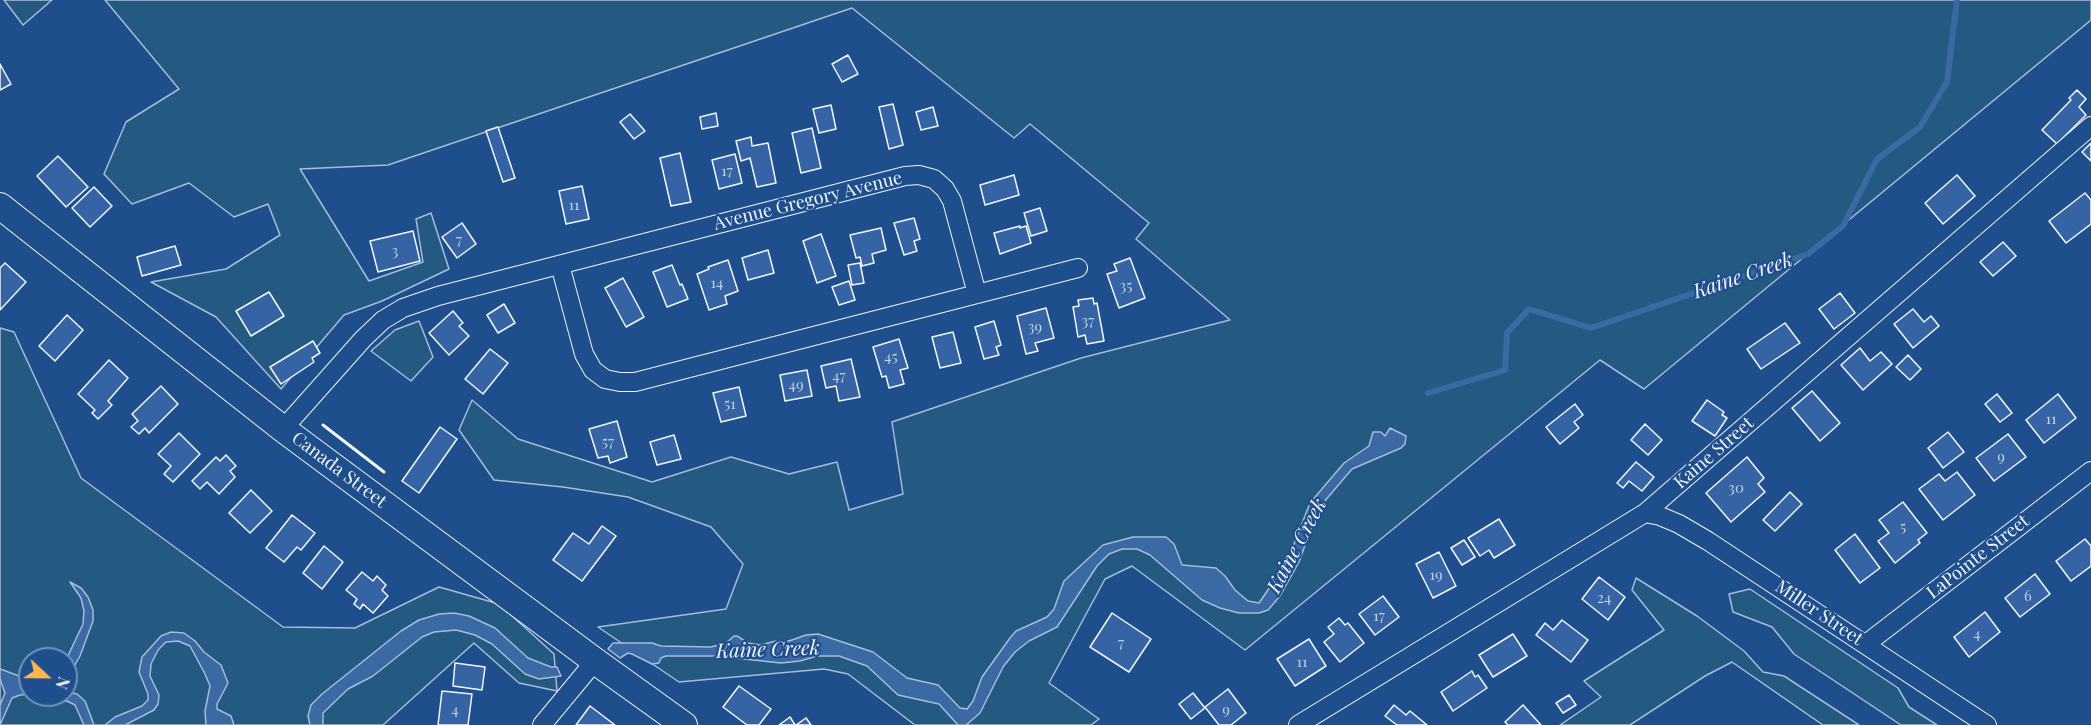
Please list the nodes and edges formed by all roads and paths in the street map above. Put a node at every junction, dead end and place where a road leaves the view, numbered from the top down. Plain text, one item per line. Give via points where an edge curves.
1 (2091, 126) edge
2 (0, 206) edge
3 (560, 265) junction
4 (1078, 267) dead end
5 (977, 294) junction
6 (284, 429) junction
7 (2091, 471) edge
8 (1645, 513) junction
9 (1866, 644) junction
10 (595, 661) junction
11 (542, 725) edge
12 (684, 725) edge
13 (1298, 725) edge
14 (1987, 725) edge

1 - 8 street, Kaine Street
2 - 6 main road, Canada Street
3 - 5 street via 592,370 605,379 620,382 635,382
3 - 5 street, Avenue Gregory Avenue via 919,175 933,179 952,201
3 - 6 street, Avenue Gregory Avenue via 403,308 363,339
4 - 5 street
6 - 10 main road, Canada Street
7 - 9 street, LaPointe Street
8 - 9 street, Miller Street via 1679,524 1708,541
8 - 13 street, Kaine Street
9 - 14 street, Miller Street
10 - 11 street
10 - 12 main road, Canada Street

